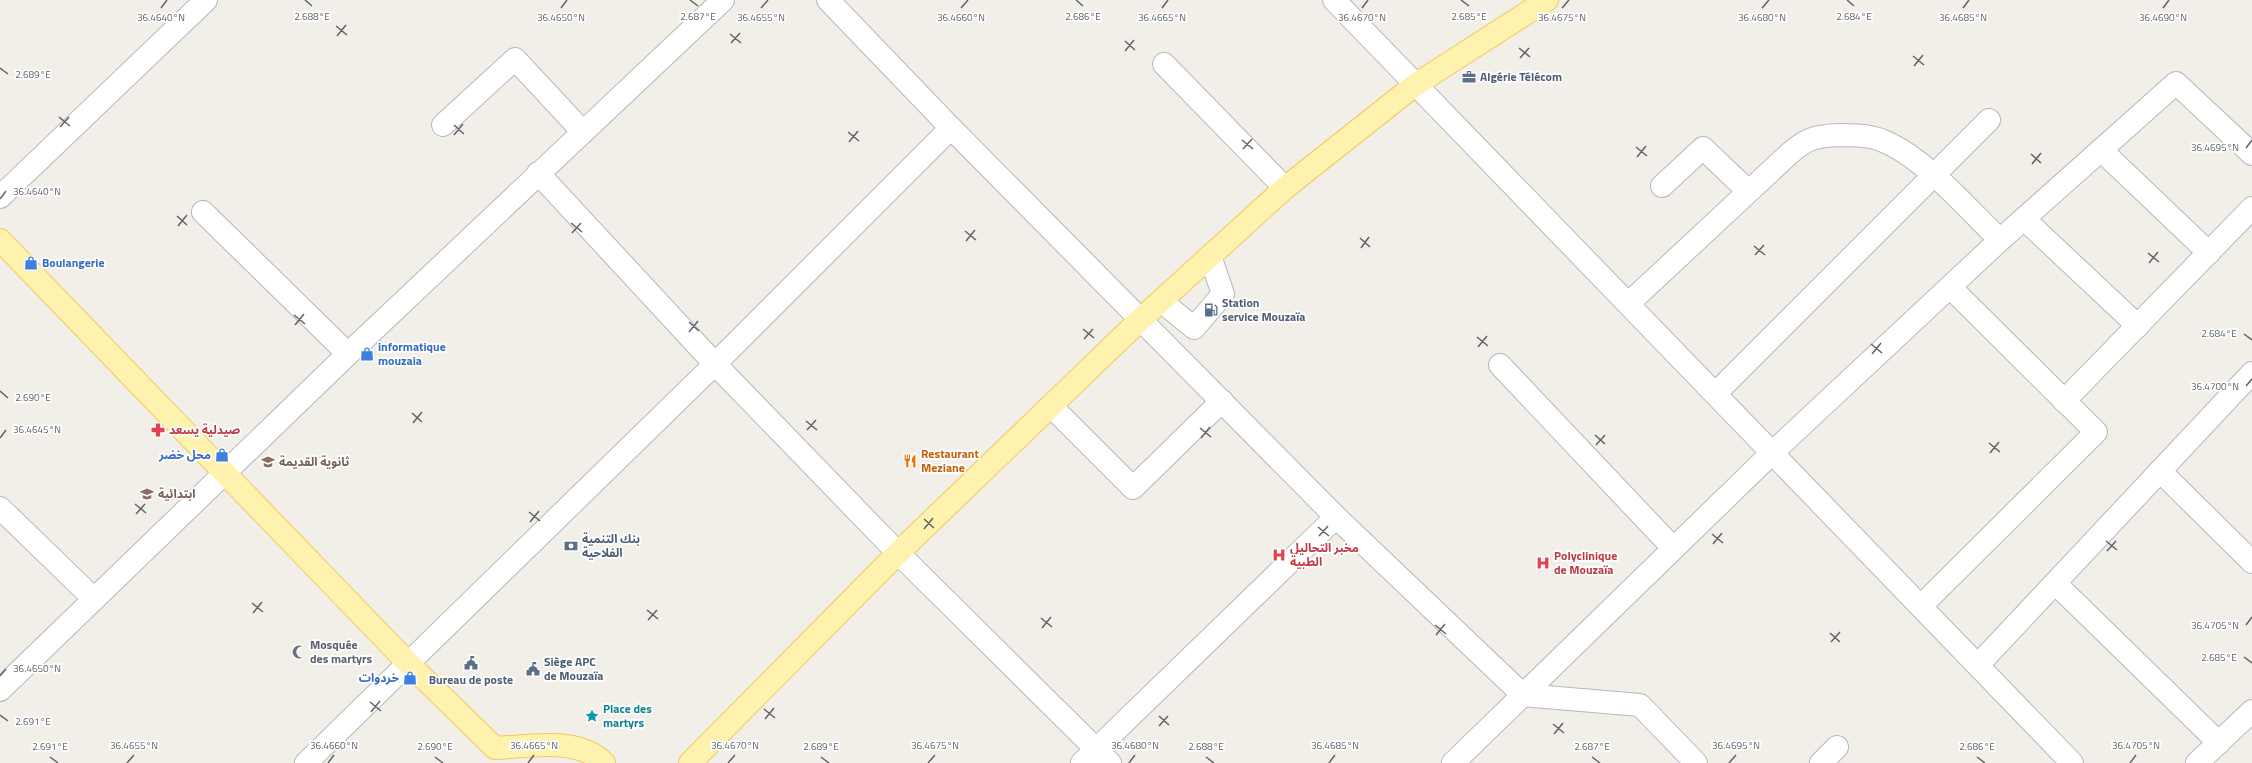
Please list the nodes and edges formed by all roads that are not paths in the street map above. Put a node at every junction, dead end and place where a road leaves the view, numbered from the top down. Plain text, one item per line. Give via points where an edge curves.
1 (206, 0) edge
2 (723, 0) edge
3 (828, 0) edge
4 (1334, 0) edge
5 (1547, 0) edge
6 (1164, 64) dead end
7 (1415, 85) junction
8 (1989, 120) dead end
9 (443, 125) dead end
10 (951, 128) junction
11 (583, 132) junction
12 (2101, 150) junction
13 (2252, 154) edge
14 (538, 173) junction
15 (1934, 175) junction
16 (1662, 186) dead end
17 (1285, 188) junction
18 (1748, 191) junction
19 (0, 197) edge
20 (2252, 208) edge
21 (203, 212) dead end
22 (2024, 219) junction
23 (0, 240) edge
24 (2000, 240) junction
25 (2209, 253) junction
26 (1210, 256) junction
27 (1950, 287) junction
28 (1161, 301) junction
29 (1629, 303) junction
30 (1141, 318) junction
31 (2138, 326) junction
32 (348, 354) junction
33 (715, 364) junction
34 (1500, 365) dead end
35 (2252, 373) edge
36 (1716, 393) junction
37 (1222, 401) junction
38 (2064, 401) junction
39 (1051, 406) junction
40 (1773, 452) junction
41 (2160, 471) junction
42 (225, 473) junction
43 (0, 508) edge
44 (1336, 517) junction
45 (1673, 548) junction
46 (898, 553) junction
47 (2252, 562) edge
48 (2055, 583) junction
49 (94, 599) junction
50 (1921, 606) junction
51 (408, 663) junction
52 (1978, 665) junction
53 (0, 690) edge
54 (1523, 695) junction
55 (2252, 711) edge
56 (2219, 743) junction
57 (1837, 747) dead end
58 (494, 755) edge
59 (1096, 758) edge
60 (306, 763) edge
61 (604, 763) edge
62 (690, 763) edge
63 (1453, 763) edge
64 (1696, 763) edge
65 (1821, 763) edge
66 (2072, 763) edge
67 (2197, 763) edge

1 - 19 street
2 - 11 street
3 - 10 street
4 - 7 street
5 - 7 main road
6 - 17 street
7 - 17 main road
7 - 29 street
8 - 15 street
9 - 11 street via 515,59
10 - 30 street
10 - 33 street
11 - 14 street
12 - 13 street via 2176,83
12 - 22 street
12 - 25 street
14 - 32 street
14 - 33 street
15 - 18 street via 1903,151 1880,139 1851,135 1819,136 1803,142
15 - 24 street
15 - 36 street
16 - 18 street via 1703,148
17 - 26 main road
18 - 29 street
20 - 25 street
21 - 32 street
22 - 24 street
22 - 31 street
23 - 42 main road
24 - 27 street
25 - 31 street
26 - 28 main road
26 - 28 street via 1223,294 1194,328
27 - 38 street
27 - 40 street
28 - 30 main road
29 - 36 street
30 - 37 street
30 - 39 main road
31 - 38 street
32 - 42 street
33 - 46 street
33 - 51 street
34 - 45 street
35 - 41 street
36 - 40 street
37 - 39 street via 1133,488
37 - 44 street
38 - 50 street via 2096,432
39 - 46 main road
40 - 45 street
40 - 50 street
41 - 47 street
41 - 48 street
42 - 49 street
42 - 51 main road
43 - 49 street
44 - 54 street
44 - 59 street
45 - 54 street
46 - 59 street
46 - 62 main road
48 - 52 street
48 - 56 street
49 - 53 street
50 - 52 street
51 - 58 main road
51 - 60 street
52 - 66 street
54 - 63 street
54 - 64 street via 1640,705
55 - 56 street
56 - 67 street
57 - 65 street
58 - 61 main road via 565,746 584,749

